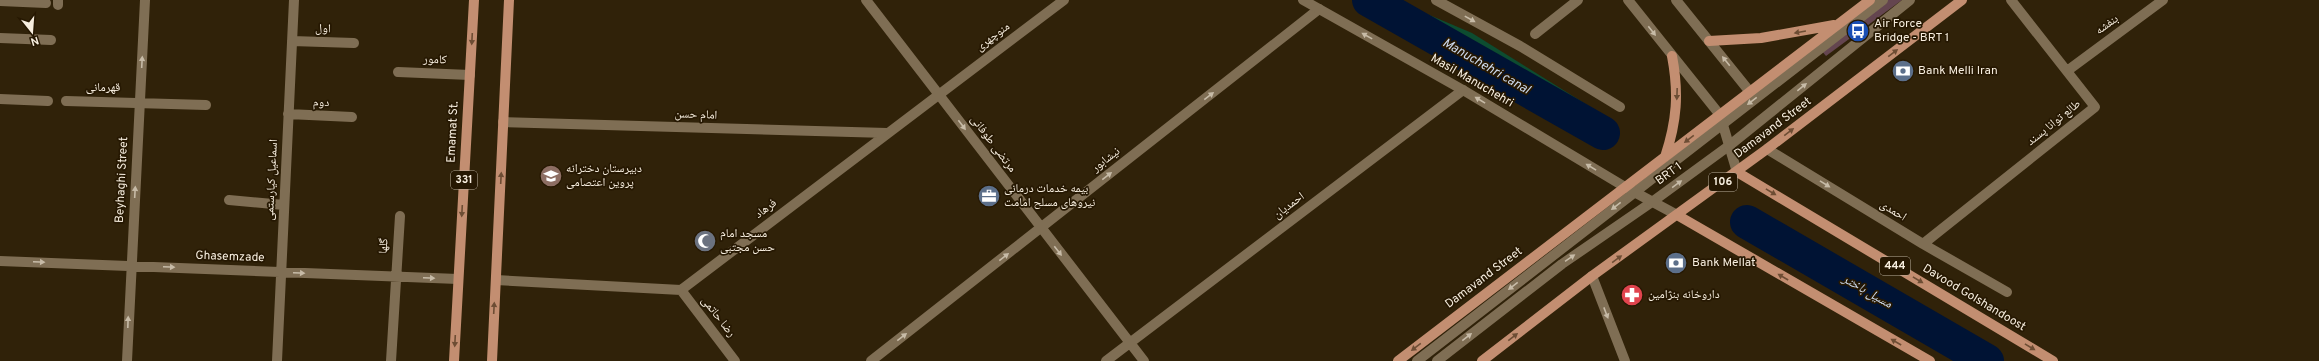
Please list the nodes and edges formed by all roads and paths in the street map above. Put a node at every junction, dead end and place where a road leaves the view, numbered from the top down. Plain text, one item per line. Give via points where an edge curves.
1 (145, 0) edge
2 (294, 0) edge
3 (474, 0) edge
4 (509, 0) edge
5 (866, 0) edge
6 (1064, 0) edge
7 (1303, 0) edge
8 (1436, 0) edge
9 (1578, 0) edge
10 (1628, 0) edge
11 (1676, 0) edge
12 (1870, 0) edge
13 (1883, 0) edge
14 (1910, 0) edge
15 (1962, 0) edge
16 (2011, 0) edge
17 (2163, 0) edge
18 (0, 1) edge
19 (46, 2) dead end
20 (1319, 9) junction
21 (1838, 24) junction
22 (1535, 34) dead end
23 (0, 38) edge
24 (51, 40) dead end
25 (292, 41) junction
26 (1709, 41) junction
27 (354, 43) dead end
28 (1672, 56) junction
29 (2067, 71) junction
30 (398, 72) dead end
31 (470, 75) junction
32 (1463, 90) junction
33 (1750, 92) junction
34 (938, 94) junction
35 (0, 99) edge
36 (48, 100) dead end
37 (66, 101) dead end
38 (140, 101) junction
39 (206, 105) dead end
40 (1620, 107) dead end
41 (288, 114) junction
42 (352, 117) dead end
43 (1722, 119) junction
44 (504, 122) junction
45 (887, 133) junction
46 (1730, 145) junction
47 (1767, 149) junction
48 (1665, 157) junction
49 (1737, 172) junction
50 (1629, 190) junction
51 (229, 200) dead end
52 (1652, 202) junction
53 (284, 205) junction
54 (1677, 215) junction
55 (400, 216) dead end
56 (1041, 228) junction
57 (1923, 244) junction
58 (0, 261) edge
59 (130, 266) junction
60 (281, 272) junction
61 (1592, 276) junction
62 (395, 277) junction
63 (458, 280) junction
64 (496, 280) junction
65 (680, 290) junction
66 (2007, 292) dead end
67 (1130, 343) junction
68 (126, 361) edge
69 (277, 361) edge
70 (391, 361) edge
71 (454, 361) edge
72 (492, 361) edge
73 (735, 361) edge
74 (871, 361) edge
75 (1106, 361) edge
76 (1144, 361) edge
77 (1398, 361) edge
78 (1417, 361) edge
79 (1437, 361) edge
80 (1482, 361) edge
81 (1625, 361) edge
82 (1930, 361) edge
83 (2054, 361) edge

38 -> 1 street, Beyhaghi Street
2 - 25 street, اسماعیل کیارستمی
3 -> 31 main road, Emamat St. / 331
4 - 44 main road
5 - 34 street, مرتضی طوفانی
6 - 34 street, منوچهری
7 - 20 street, Masil Manuchehri
8 -> 40 street via 1520,46
9 - 22 street
10 -> 28 street
11 - 26 street
12 - 21 main road
13 -> 43 street, BRT 1
46 -> 14 street, BRT 1
47 -> 15 main road, Damavand Street / 106
16 - 29 street, طالع توانا پسند
17 - 29 street, بنفشه
18 - 19 street
32 -> 20 street, Masil Manuchehri
56 -> 20 street, نیشابور
21 -> 26 main road via 1761,38
21 - 33 main road
23 - 24 street
25 - 27 street, اول
25 - 41 street, اسماعیل کیارستمی
33 -> 26 street
28 - 43 street
28 -> 48 main road via 1677,84 1676,107 1674,130
29 - 57 street, طالع توانا پسند via 2095,107
30 - 31 street, کامور
31 -> 63 main road, Emamat St. / 331
50 -> 32 street, Masil Manuchehri
32 - 67 street, احمدیان
33 - 43 main road
34 - 45 street, فرهاد
34 -> 56 street, مرتضی طوفانی
35 - 36 street
37 - 38 street, قهرمانی
38 - 39 street, قهرمانی
59 -> 38 street, Beyhaghi Street
41 - 42 street, دوم
41 - 53 street, اسماعیل کیارستمی
43 - 46 street
43 -> 48 main road, Damavand Street
43 - 50 street, BRT 1
44 - 45 street, امام حسن
64 -> 44 main road
45 - 65 street, فرهاد
46 - 49 street
52 -> 46 street, BRT 1
47 - 49 main road, Damavand Street / 106
47 -> 57 street, احمدی
48 - 50 main road, Damavand Street
49 - 54 main road, Damavand Street / 106
49 -> 83 main road, Davood Golshandoost / 444
50 - 52 street, Masil Manuchehri
50 -> 77 main road, Damavand Street
50 -> 78 street, BRT 1
51 - 53 street
52 - 54 street, Masil Manuchehri
79 -> 52 street, BRT 1 via 1562,264
53 - 60 street, اسماعیل کیارستمی
61 -> 54 main road, Damavand Street / 106
82 -> 54 main road
55 - 62 street, گلها
56 -> 67 street, مرتضی طوفانی
74 -> 56 street, نیشابور
57 - 66 street, احمدی
58 -> 59 street, Ghasemzade
59 -> 60 street, Ghasemzade
68 -> 59 street, Beyhaghi Street
60 -> 62 street, Ghasemzade
60 - 69 street, اسماعیل کیارستمی
80 -> 61 main road, Damavand Street / 106
61 -> 81 street
62 -> 63 street, Ghasemzade
62 - 70 street, گلها
63 -> 71 main road, Emamat St. / 331
64 - 65 street
72 -> 64 main road
65 - 73 street, رضا حاتمی
67 - 75 street, احمدیان
67 - 76 street, مرتضی طوفانی

